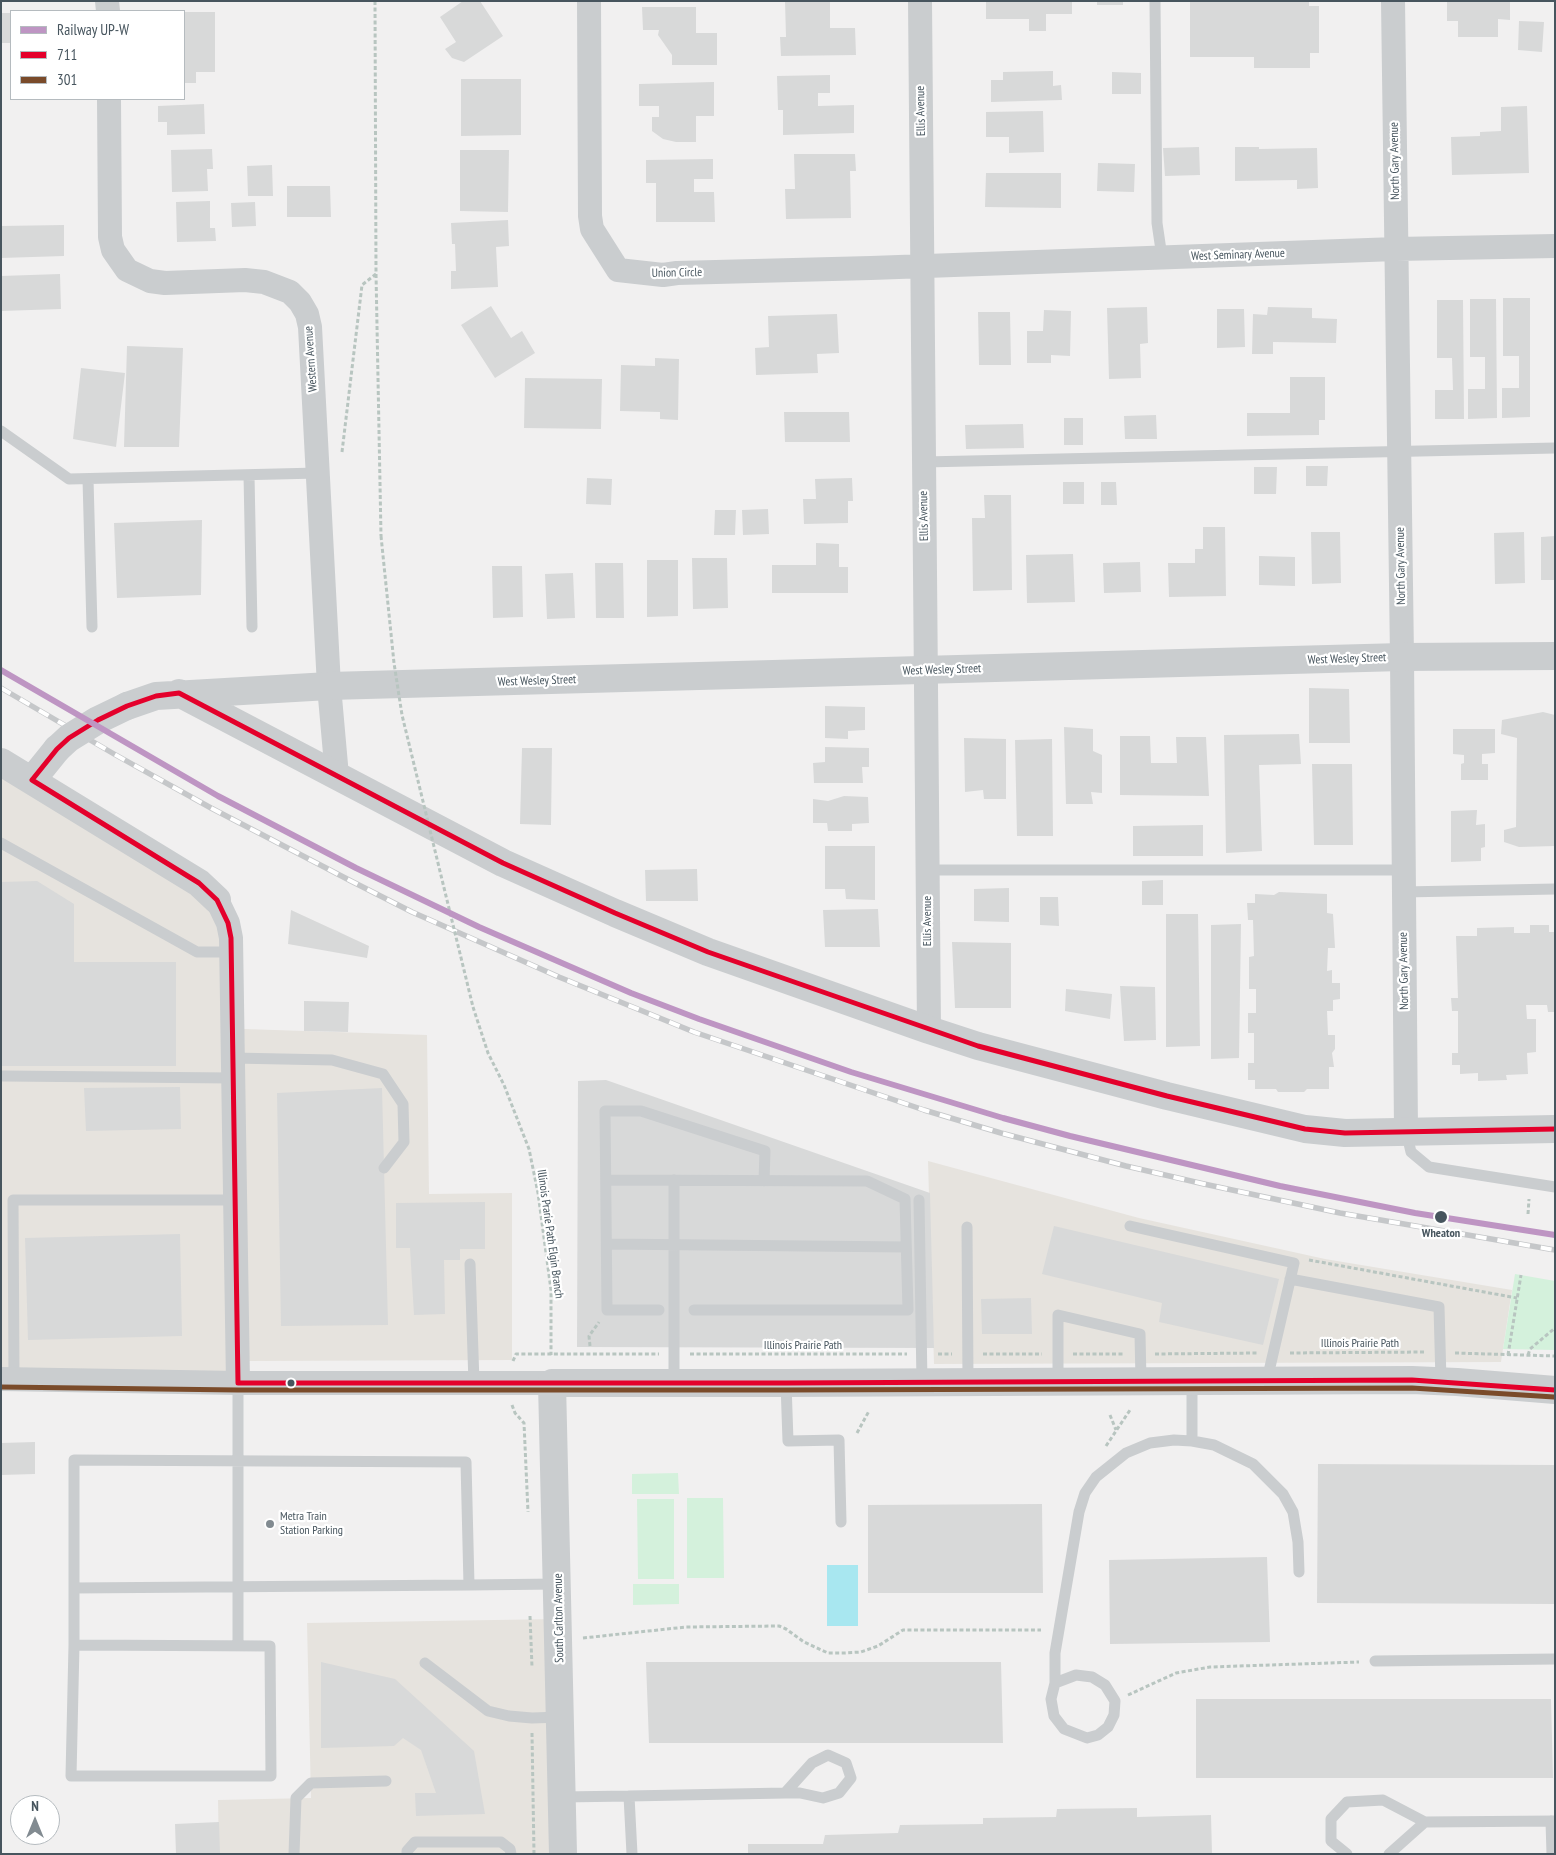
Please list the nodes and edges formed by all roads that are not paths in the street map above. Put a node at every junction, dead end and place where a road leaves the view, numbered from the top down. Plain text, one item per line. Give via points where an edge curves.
1 (589, 1) edge
2 (920, 1) edge
3 (1155, 1) edge
4 (1393, 1) edge
5 (108, 100) edge
6 (1555, 246) edge
7 (1396, 249) junction
8 (1162, 257) junction
9 (922, 266) junction
10 (1, 431) edge
11 (1555, 448) edge
12 (1399, 451) junction
13 (924, 462) junction
14 (318, 473) junction
15 (248, 475) junction
16 (88, 479) junction
17 (252, 626) dead end
18 (92, 627) dead end
19 (1555, 656) edge
20 (1402, 658) junction
21 (926, 670) junction
22 (329, 686) junction
23 (180, 693) junction
24 (1, 762) edge
25 (337, 776) junction
26 (32, 780) junction
27 (1, 843) edge
28 (927, 870) junction
29 (1403, 881) junction
30 (1555, 889) edge
31 (217, 900) joint
32 (231, 952) junction
33 (928, 1030) junction
34 (233, 1068) junction
35 (3, 1076) dead end
36 (1555, 1129) edge
37 (1406, 1131) junction
38 (384, 1168) dead end
39 (607, 1180) junction
40 (674, 1180) junction
41 (764, 1181) junction
42 (1555, 1187) edge
43 (235, 1200) junction
44 (919, 1200) dead end
45 (1130, 1226) dead end
46 (967, 1227) dead end
47 (607, 1244) junction
48 (674, 1245) junction
49 (906, 1247) junction
50 (470, 1264) dead end
51 (1290, 1280) junction
52 (659, 1310) dead end
53 (694, 1310) dead end
54 (8, 1379) edge
55 (1267, 1380) junction
56 (1141, 1381) junction
57 (1192, 1381) junction
58 (1441, 1381) junction
59 (968, 1382) junction
60 (1058, 1382) junction
61 (474, 1383) junction
62 (552, 1383) junction
63 (674, 1383) junction
64 (922, 1383) junction
65 (238, 1384) junction
66 (786, 1384) junction
67 (1555, 1390) edge
68 (1192, 1441) junction
69 (238, 1462) junction
70 (840, 1522) dead end
71 (1299, 1572) dead end
72 (558, 1584) junction
73 (469, 1585) junction
74 (238, 1587) junction
75 (74, 1588) junction
76 (74, 1645) junction
77 (238, 1645) junction
78 (1555, 1660) edge
79 (1375, 1661) road end
80 (425, 1663) dead end
81 (1055, 1683) junction
82 (561, 1717) junction
83 (386, 1782) dead end
84 (785, 1793) junction
85 (629, 1796) junction
86 (562, 1798) junction
87 (1553, 1821) edge
88 (1425, 1822) junction
89 (294, 1854) edge
90 (407, 1854) edge
91 (511, 1854) edge
92 (563, 1854) edge
93 (632, 1854) edge
94 (1347, 1854) edge
95 (1389, 1854) edge
96 (1552, 1854) edge

1 - 9 street, Union Circle via 590,216 592,229 618,270 663,275
2 - 9 street, Ellis Avenue
3 - 8 lane via 1157,223
4 - 7 street, North Gary Avenue
5 - 14 street, Western Avenue via 110,237 116,254 127,270 150,281 264,282 290,292 300,302 310,327
6 - 7 street, West Seminary Avenue
7 - 8 street, West Seminary Avenue
7 - 12 street, North Gary Avenue
8 - 9 street, West Seminary Avenue
9 - 13 street, Ellis Avenue
10 - 16 lane via 69,479
11 - 12 lane
12 - 13 lane
12 - 20 street, North Gary Avenue
13 - 21 street, Ellis Avenue
14 - 15 lane
14 - 22 street, Western Avenue
15 - 16 lane
15 - 17 lane
16 - 18 lane
19 - 20 street, West Wesley Street
20 - 21 street, West Wesley Street
20 - 29 street, North Gary Avenue
21 - 22 street, West Wesley Street
21 - 28 street, Ellis Avenue
22 - 23 street, West Wesley Street
22 - 25 street
23 - 25 street
23 - 26 street, West Wesley Street, bridge via 156,696 127,706 91,725 57,749
24 - 26 street
25 - 33 street via 503,863 615,913 708,952
26 - 31 street via 199,883
27 - 32 lane via 197,952
28 - 29 lane
28 - 33 street, Ellis Avenue
29 - 30 lane
29 - 37 street, North Gary Avenue
31 - 32 street via 228,923
32 - 34 street
33 - 37 street via 1167,1096 1305,1129 1345,1133
34 - 35 lane
34 - 38 lane via 332,1060 382,1074 403,1104 404,1142
34 - 43 street
36 - 37 street
37 - 42 lane via 1411,1152 1429,1166
39 - 40 lane
39 - 41 lane via 605,1111 641,1111 765,1151
39 - 47 lane
40 - 41 lane
40 - 48 lane
41 - 49 lane via 867,1181 905,1199
43 - 54 lane via 13,1200
43 - 65 street
44 - 64 lane
45 - 51 lane via 1294,1263
46 - 59 lane
47 - 48 lane
47 - 52 lane via 606,1310
48 - 49 lane
48 - 63 lane
49 - 53 lane via 908,1310
50 - 61 lane
51 - 55 lane
51 - 58 lane via 1439,1307
54 - 65 street
55 - 57 street
55 - 58 street
56 - 57 street
56 - 60 street
56 - 60 lane via 1140,1334 1058,1315
57 - 68 lane
58 - 67 street
59 - 60 street
59 - 64 street
61 - 62 street
61 - 65 street
62 - 63 street
62 - 72 street, South Carlton Avenue
63 - 66 street
64 - 66 street
65 - 69 lane
66 - 70 lane via 788,1441 839,1440
68 - 71 lane via 1214,1445 1253,1464 1283,1494 1293,1512
68 - 81 lane via 1150,1444 1126,1453 1096,1477 1085,1493 1055,1652
69 - 73 lane via 466,1462
69 - 74 lane
69 - 75 lane via 74,1460
72 - 73 lane
72 - 82 street, South Carlton Avenue
73 - 74 lane
74 - 75 lane
74 - 77 lane
75 - 76 lane
76 - 77 lane
76 - 77 lane via 71,1776 271,1776 270,1646
78 - 79 lane
80 - 82 lane via 488,1711 532,1718
81 - 81 lane via 1076,1675 1105,1685 1116,1701 1108,1727 1087,1738 1064,1729 1054,1716 1051,1699
82 - 86 street, South Carlton Avenue
83 - 89 lane via 311,1783 296,1798
84 - 84 lane via 823,1798 839,1793 851,1778 846,1763 828,1755 812,1763
84 - 85 lane
85 - 86 lane
85 - 93 lane
86 - 92 street, South Carlton Avenue
87 - 88 lane
87 - 96 lane
88 - 94 lane via 1383,1800 1347,1802 1331,1820 1331,1841
88 - 95 lane
90 - 91 lane via 415,1842 502,1842 510,1848

